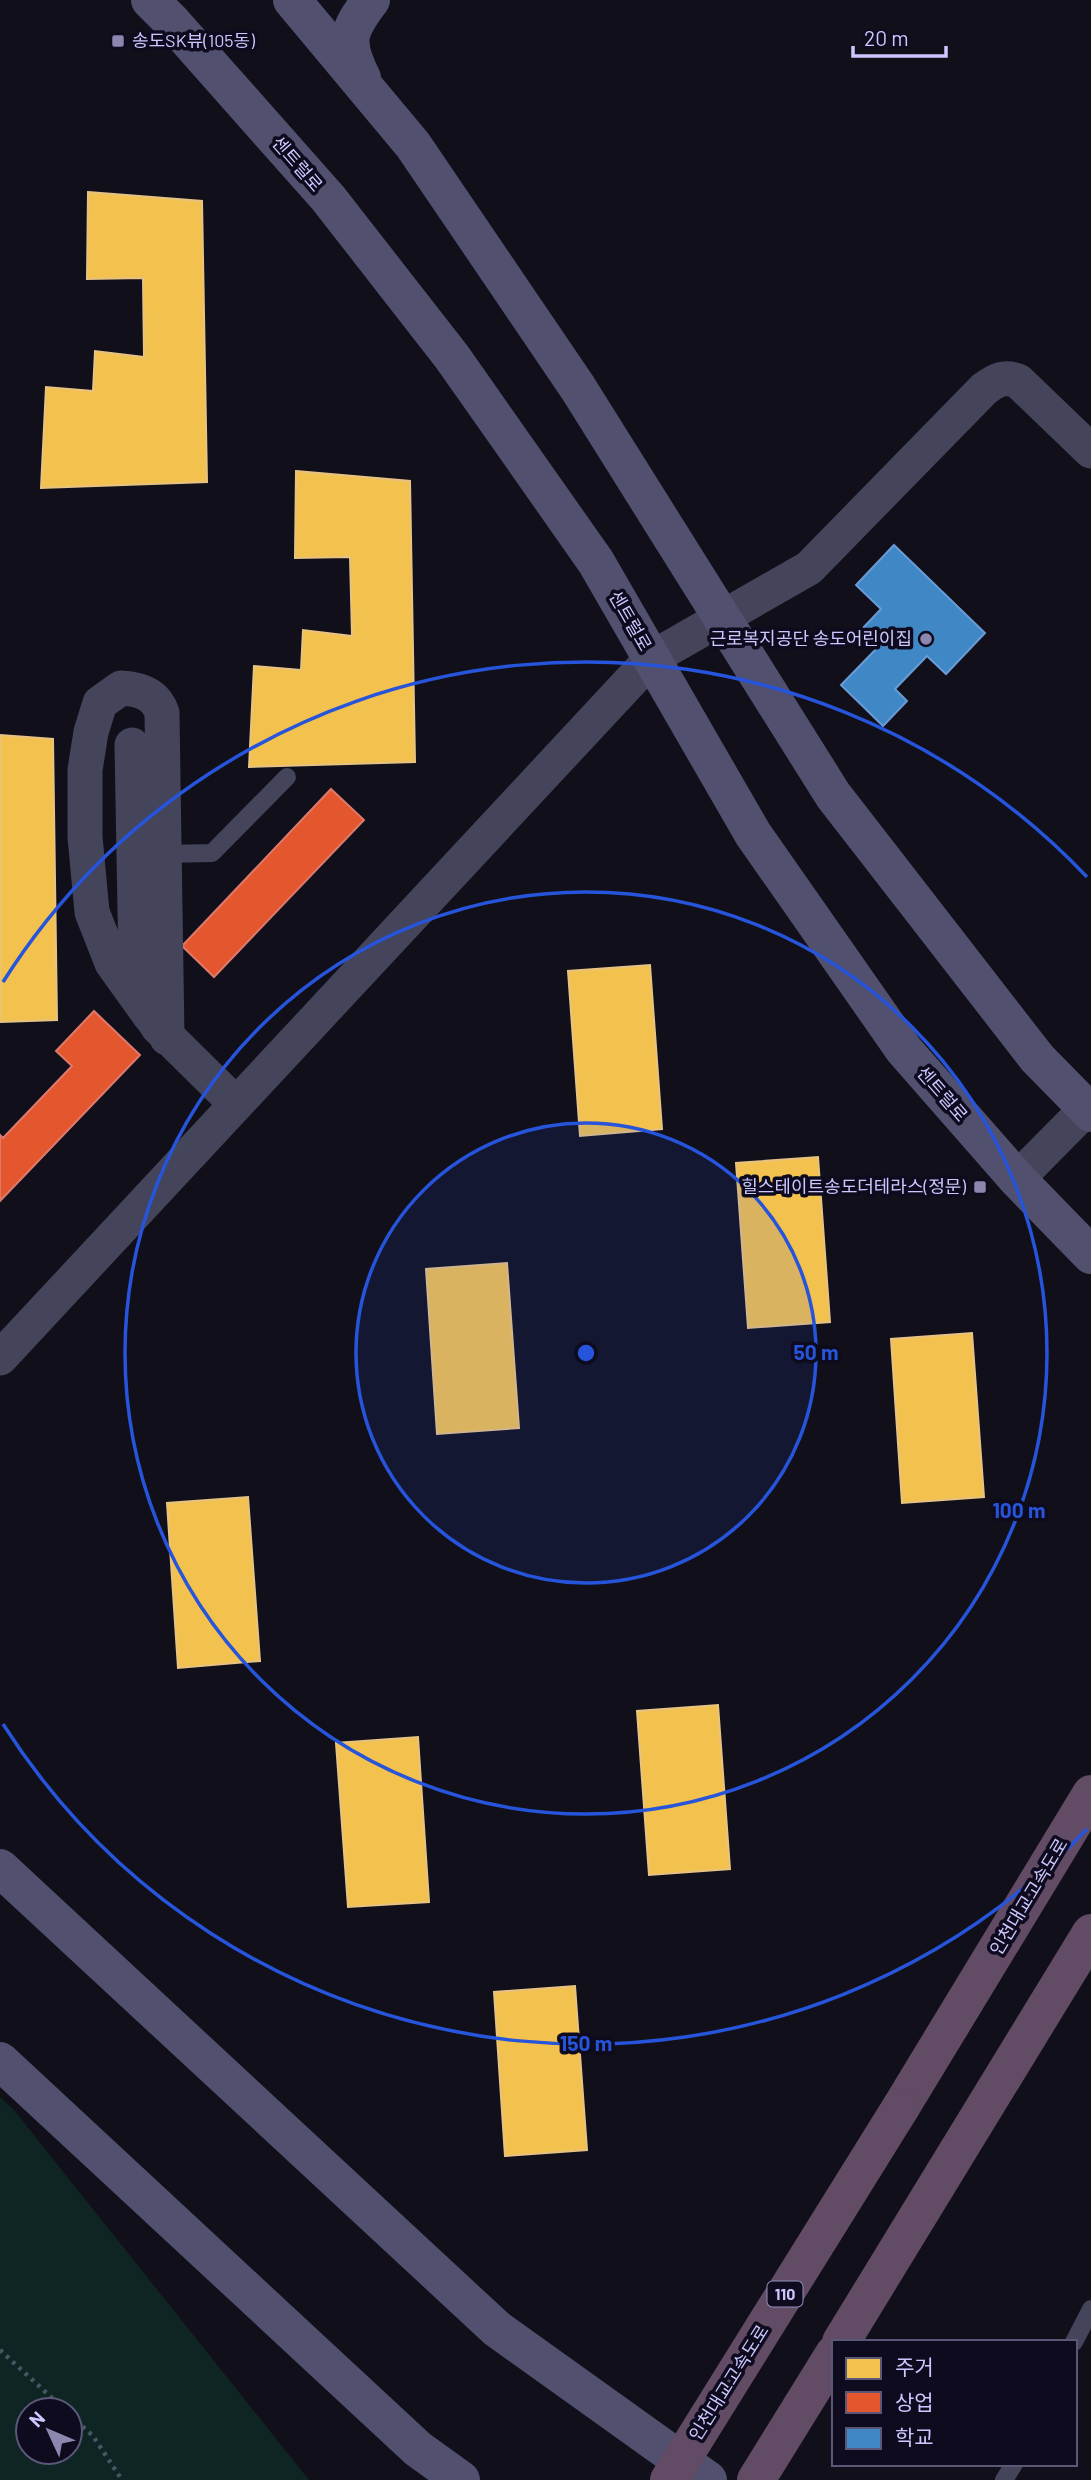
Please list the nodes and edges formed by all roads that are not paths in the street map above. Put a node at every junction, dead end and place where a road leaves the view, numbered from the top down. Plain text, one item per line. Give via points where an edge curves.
1 (150, 0) edge
2 (292, 0) edge
3 (371, 0) edge
4 (369, 92) junction
5 (1091, 451) edge
6 (722, 618) junction
7 (652, 658) junction
8 (132, 745) dead end
9 (287, 778) dead end
10 (165, 854) junction
11 (159, 1027) junction
12 (236, 1104) junction
13 (1090, 1108) edge
14 (1017, 1179) junction
15 (1091, 1255) edge
16 (0, 1358) edge
17 (1091, 1794) edge
18 (1091, 1818) edge
19 (0, 1868) edge
20 (1091, 1933) edge
21 (1091, 1979) edge
22 (0, 2062) edge
23 (901, 2107) junction
24 (962, 2146) junction
25 (1091, 2309) edge
26 (842, 2340) edge
27 (1075, 2340) edge
28 (832, 2357) edge
29 (461, 2480) edge
30 (668, 2480) edge
31 (708, 2480) edge
32 (756, 2480) edge

1 - 7 main road, 센트럴로 via 328,198 452,357 596,562
2 - 4 main road
3 - 4 main road via 350,34 355,63
4 - 6 main road via 414,145 578,388
5 - 6 street via 1018,381 1008,377 996,380 809,568
6 - 7 street
6 - 13 main road via 833,795 1037,1058
7 - 12 street
7 - 14 main road, 센트럴로 via 753,834 896,1039
8 - 11 street via 136,966 140,992
9 - 10 lane via 212,853
10 - 11 street
10 - 11 street via 162,713 145,692 121,688 100,703 85,770 92,912 112,963
11 - 12 street
12 - 16 street
13 - 14 street
14 - 15 main road, 센트럴로
17 - 23 highway, 인천대교고속도로 / 110
18 - 23 highway, 인천대교고속도로
19 - 31 main road via 497,2329
20 - 24 highway
21 - 24 highway
22 - 29 main road via 418,2449
23 - 30 highway, 인천대교고속도로 / 110, bridge
24 - 26 highway
25 - 27 lane
28 - 32 highway

